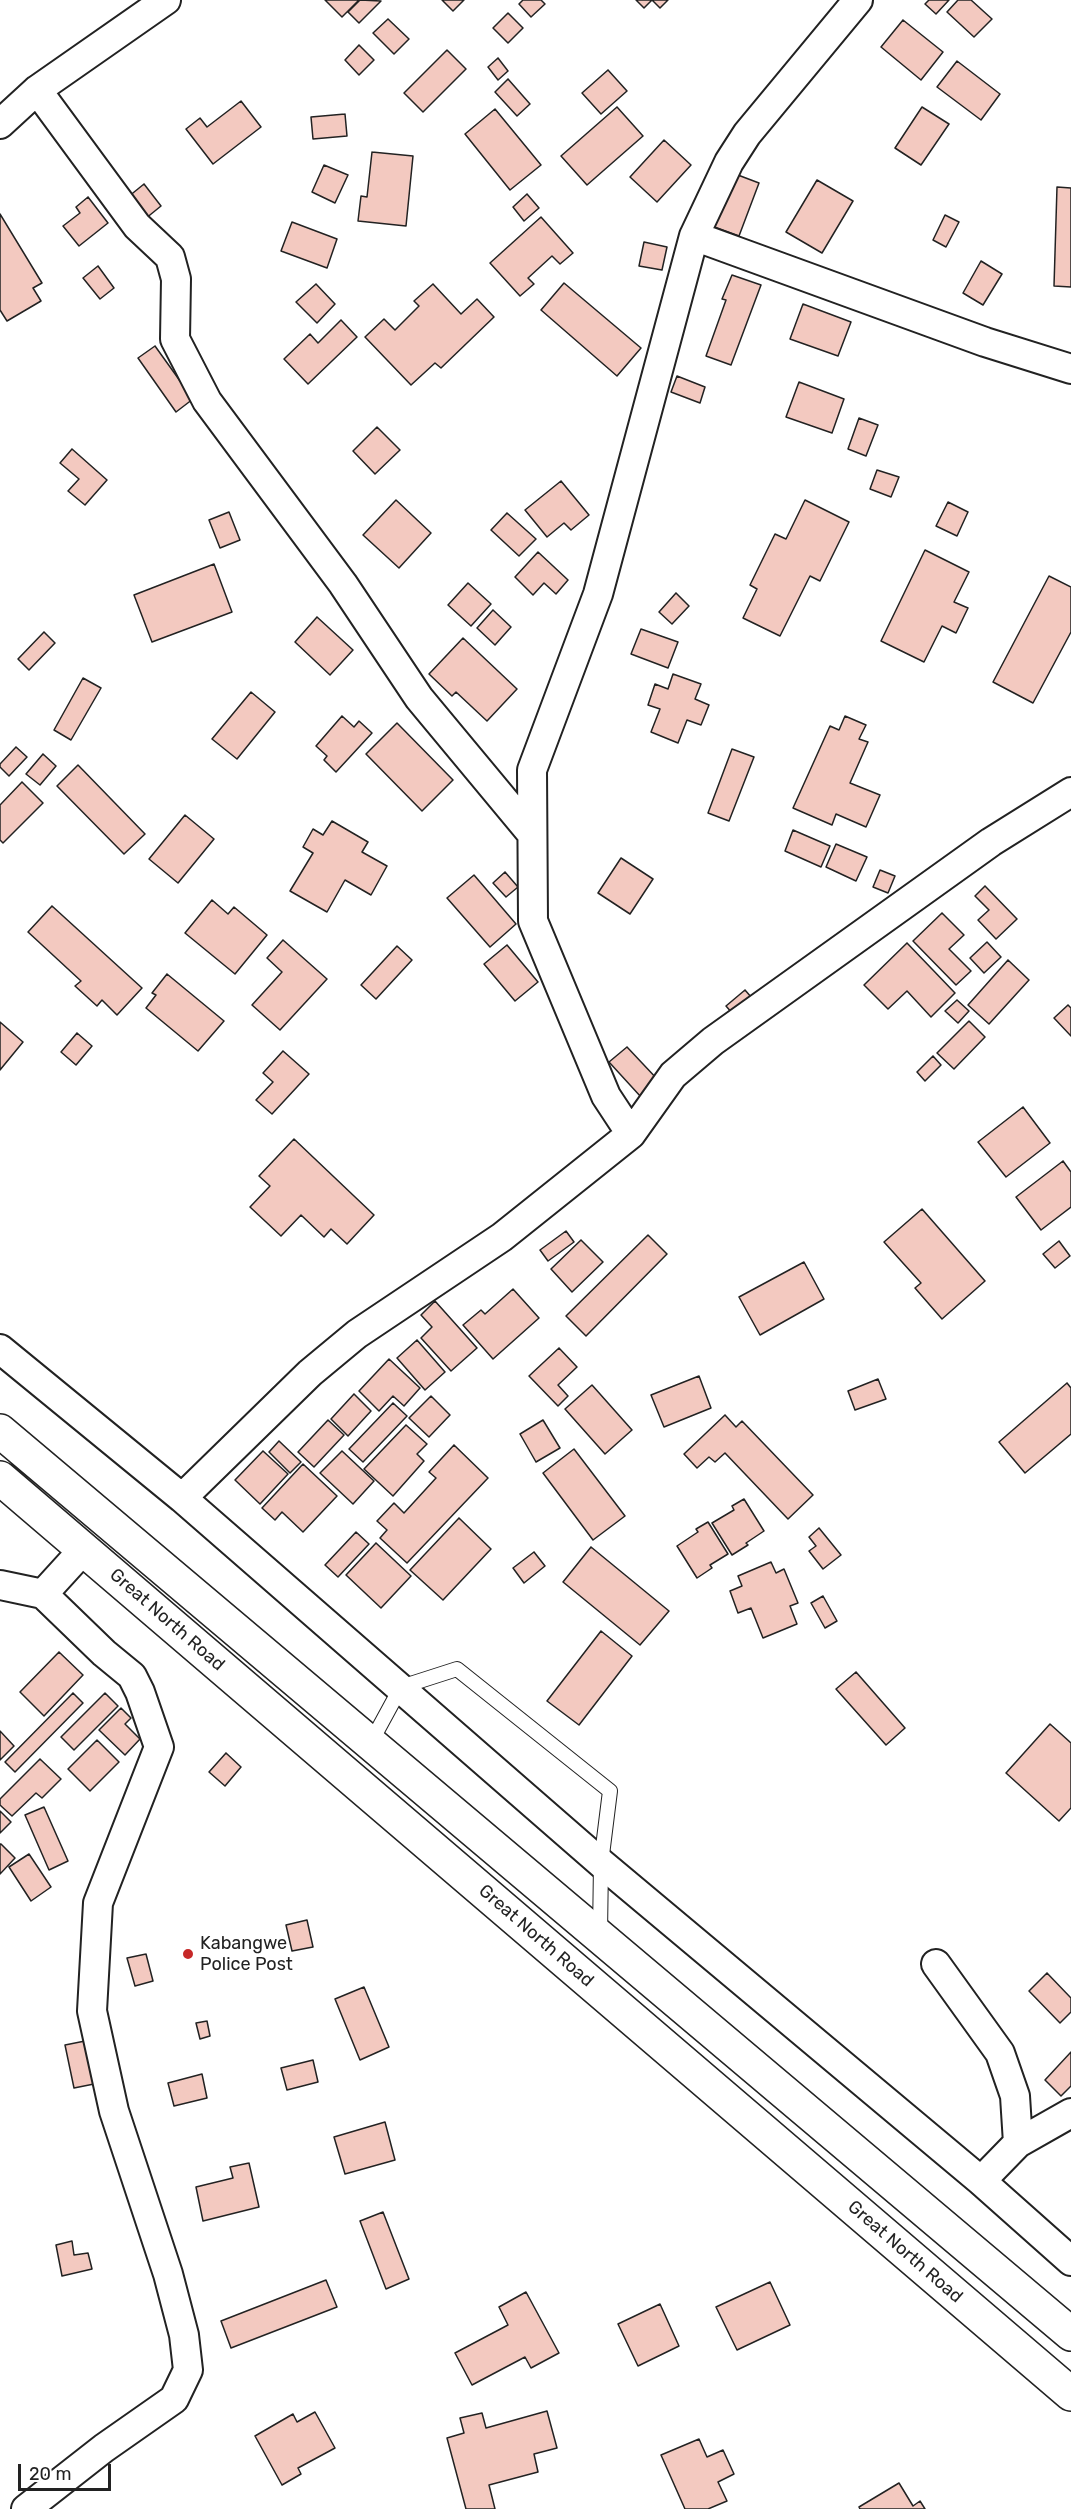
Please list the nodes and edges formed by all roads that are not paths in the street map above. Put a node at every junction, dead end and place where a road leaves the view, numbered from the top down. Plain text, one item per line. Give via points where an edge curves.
1 (166, 0) edge
2 (858, 0) edge
3 (38, 90) junction
4 (0, 124) edge
5 (694, 236) junction
6 (1071, 369) edge
7 (1071, 792) edge
8 (532, 834) junction
9 (631, 1134) junction
10 (0, 1349) edge
11 (0, 1431) edge
12 (0, 1478) edge
13 (182, 1498) junction
14 (84, 1549) junction
15 (0, 1585) edge
16 (43, 1594) junction
17 (401, 1687) junction
18 (370, 1744) junction
19 (601, 1863) junction
20 (600, 1937) junction
21 (936, 1964) dead end
22 (1071, 2114) edge
23 (1018, 2143) junction
24 (981, 2181) junction
25 (1071, 2261) edge
26 (1071, 2334) edge
27 (1071, 2394) edge
28 (26, 2509) edge

1 - 3 street
2 - 5 street via 747,134 729,162
3 - 4 street
3 - 8 street via 136,226 170,257 176,279 175,339 207,401 343,584 419,698
5 - 6 street via 985,342
5 - 8 street via 598,594 532,770
7 - 9 street via 991,842 713,1041 673,1075
8 - 9 street via 533,921 606,1096
9 - 13 street via 502,1237 357,1334 310,1373
10 - 13 street
11 - 18 main road, Great North Road
12 - 14 main road, Great North Road
13 - 17 street
14 - 16 street
14 - 27 main road, Great North Road
15 - 16 street
16 - 28 street via 132,1676 159,1747 98,1903 92,2011 114,2111 168,2274 184,2335 188,2370 174,2399
17 - 18 lane
17 - 19 street
17 - 19 lane via 457,1669 610,1791
18 - 20 main road, Great North Road
19 - 20 lane
19 - 24 street
20 - 26 main road, Great North Road
21 - 23 street via 1000,2053 1015,2096
22 - 23 street
23 - 24 street
24 - 25 street

